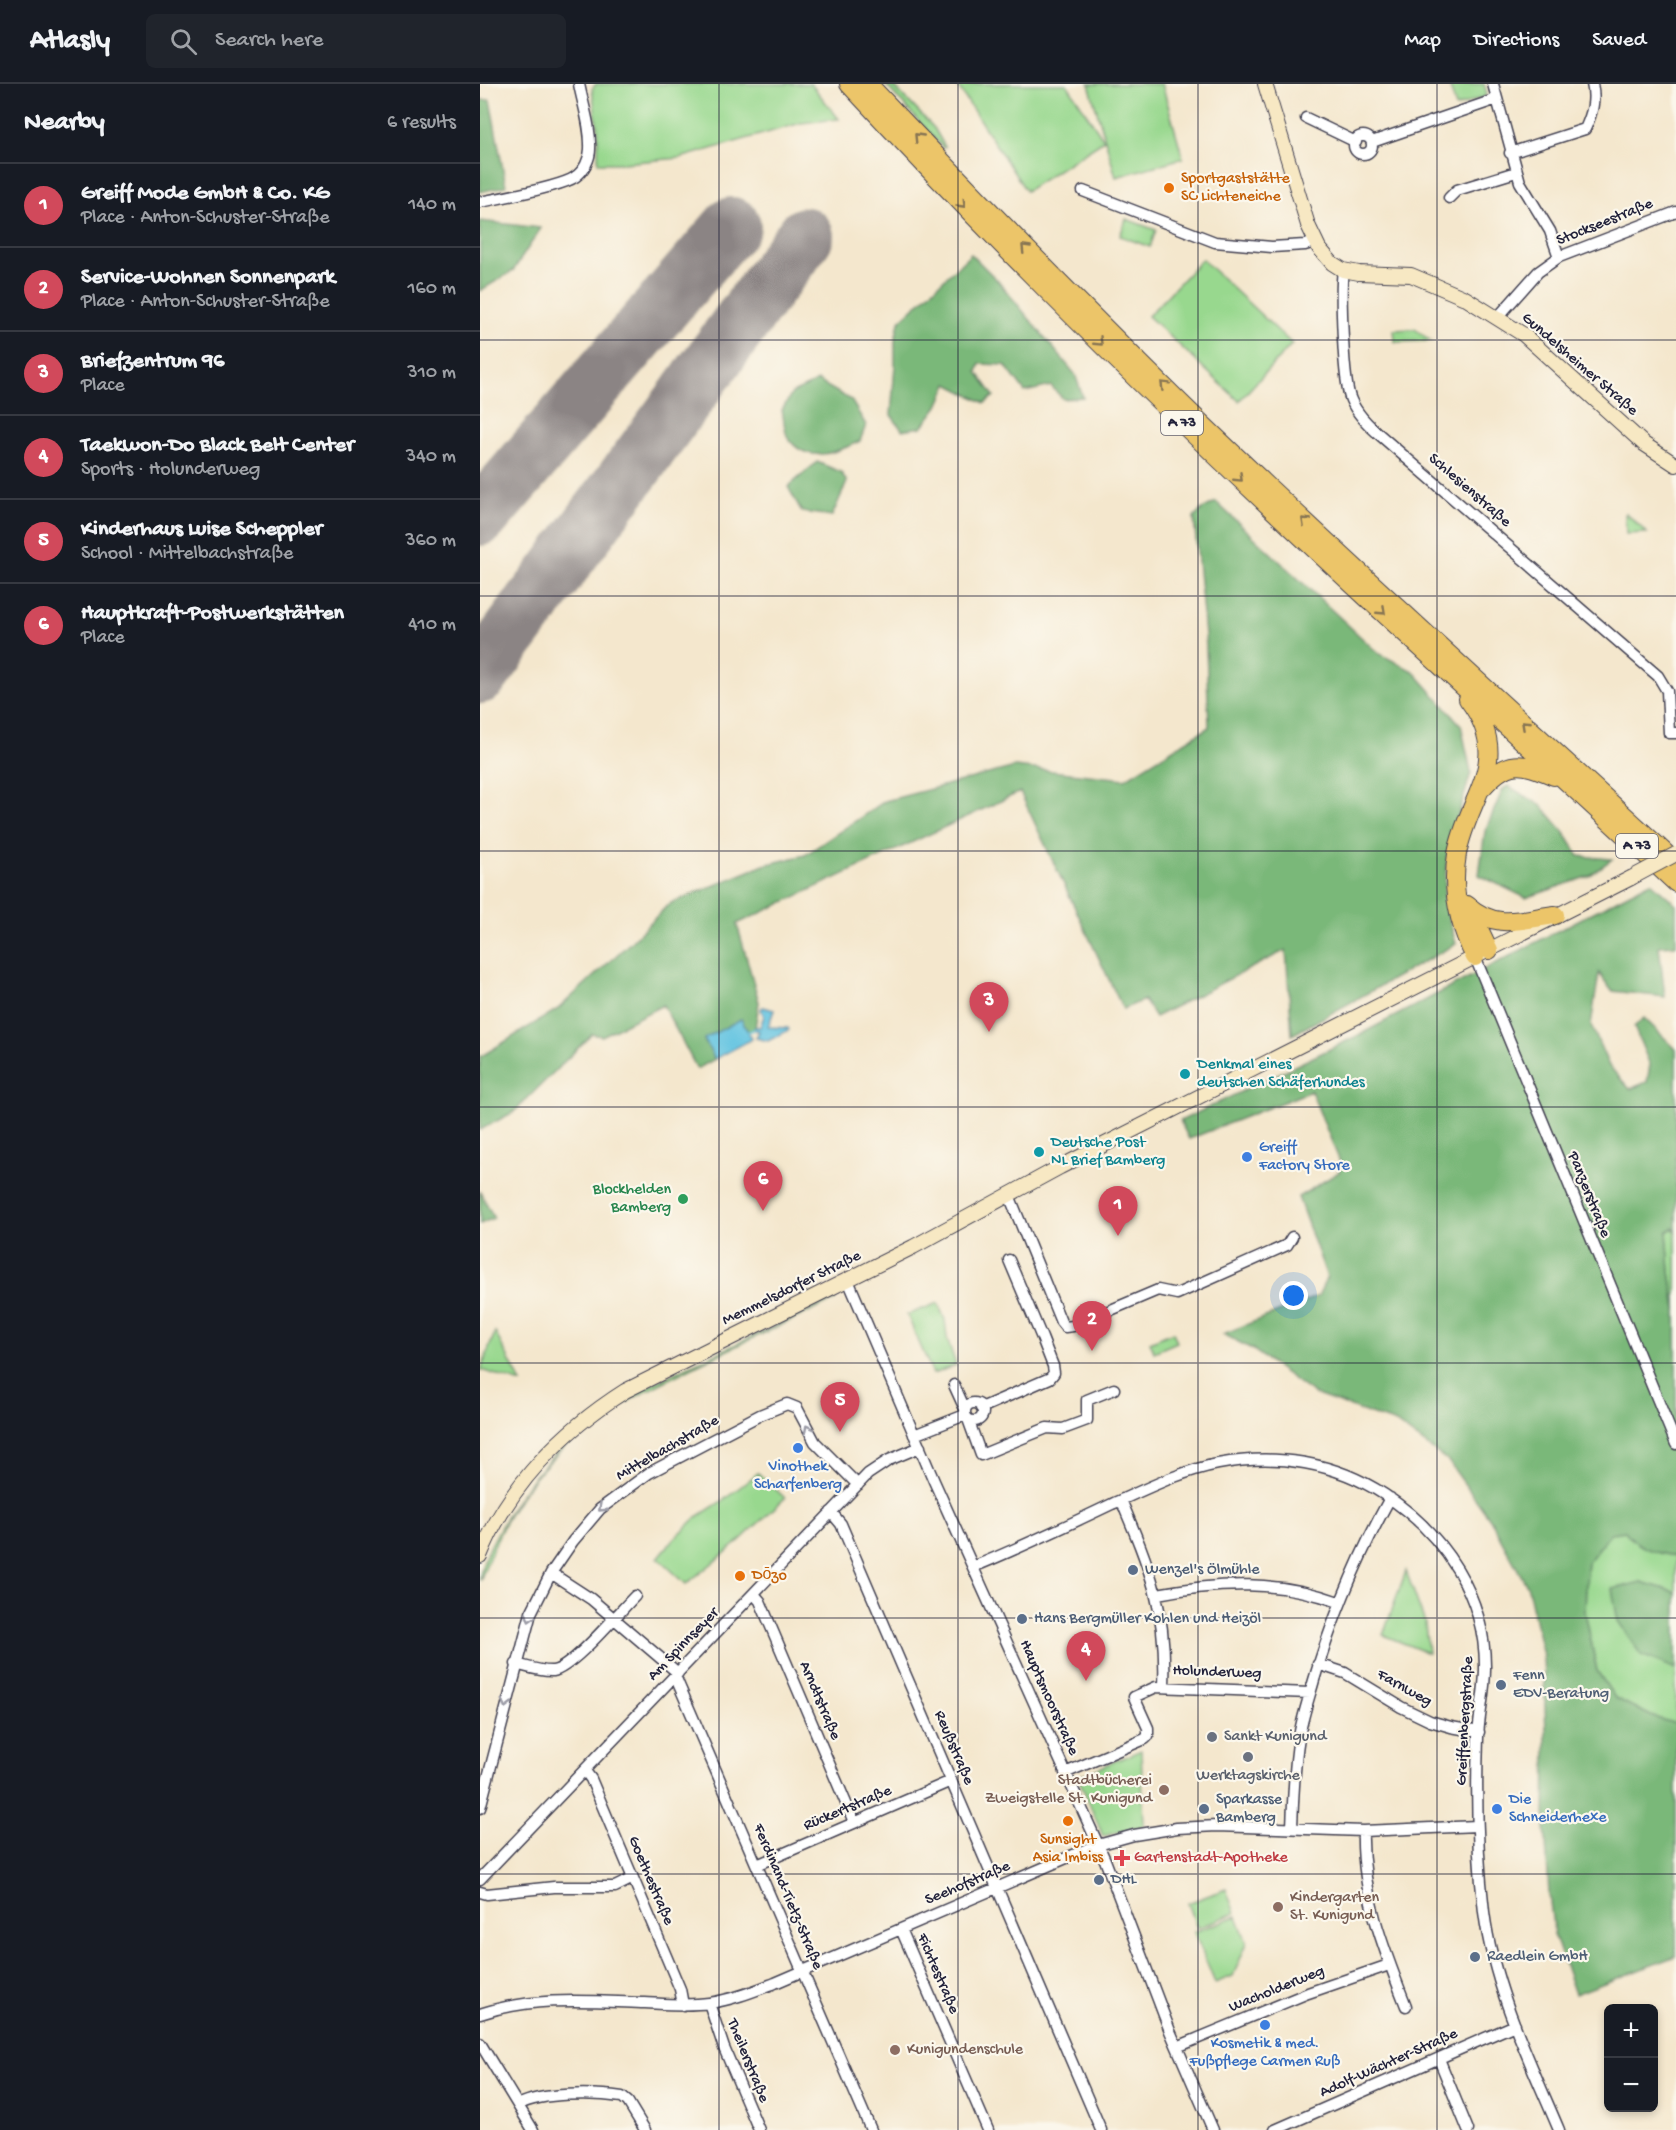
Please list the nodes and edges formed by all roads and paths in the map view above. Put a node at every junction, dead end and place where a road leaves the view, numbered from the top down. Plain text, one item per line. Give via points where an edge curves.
1 (579, 84) edge
2 (849, 84) edge
3 (868, 84) edge
4 (1265, 84) edge
5 (1493, 84) edge
6 (1592, 84) edge
7 (1497, 99) junction
8 (1306, 118) dead end
9 (1510, 153) junction
10 (1516, 172) junction
11 (1083, 191) dead end
12 (1449, 198) dead end
13 (480, 202) edge
14 (1674, 215) edge
15 (1315, 242) junction
16 (1559, 257) junction
17 (1343, 270) junction
18 (1498, 317) junction
19 (1676, 465) edge
20 (1451, 675) junction
21 (1672, 690) edge
22 (1676, 733) edge
23 (1569, 782) junction
24 (1482, 788) junction
25 (1676, 854) edge
26 (1676, 863) edge
27 (1676, 883) edge
28 (1455, 885) junction
29 (1467, 905) junction
30 (1555, 915) junction
31 (1482, 953) junction
32 (1009, 1195) junction
33 (1292, 1237) dead end
34 (1009, 1260) dead end
35 (848, 1281) junction
36 (954, 1385) dead end
37 (1114, 1389) dead end
38 (966, 1414) junction
39 (914, 1435) junction
40 (1676, 1444) edge
41 (920, 1448) junction
42 (858, 1485) junction
43 (1389, 1498) junction
44 (1121, 1500) junction
45 (831, 1512) junction
46 (480, 1556) edge
47 (973, 1567) junction
48 (551, 1573) junction
49 (754, 1594) junction
50 (1157, 1594) junction
51 (635, 1596) dead end
52 (1339, 1602) junction
53 (615, 1617) junction
54 (516, 1664) junction
55 (1318, 1664) junction
56 (677, 1675) junction
57 (1164, 1686) junction
58 (1310, 1693) junction
59 (1479, 1732) junction
60 (585, 1771) junction
61 (1065, 1773) junction
62 (951, 1781) junction
63 (480, 1808) edge
64 (854, 1822) junction
65 (1477, 1826) junction
66 (1292, 1828) junction
67 (1363, 1831) junction
68 (1098, 1845) junction
69 (757, 1865) junction
70 (633, 1878) junction
71 (480, 1879) edge
72 (997, 1888) junction
73 (480, 1892) edge
74 (901, 1929) junction
75 (1389, 1965) junction
76 (803, 1971) junction
77 (709, 2003) junction
78 (683, 2005) junction
79 (1406, 2006) dead end
80 (480, 2014) edge
81 (1515, 2025) junction
82 (480, 2043) edge
83 (1177, 2047) junction
84 (1439, 2059) junction
85 (518, 2105) junction
86 (533, 2130) edge
87 (645, 2130) edge
88 (759, 2130) edge
89 (871, 2130) edge
90 (988, 2130) edge
91 (1101, 2130) edge
92 (1213, 2130) edge
93 (1275, 2130) edge
94 (1468, 2130) edge
95 (1560, 2130) edge

1 - 13 street via 590,150 582,171 563,183
2 -> 20 highway, A 73 via 1089,334
26 -> 3 highway, A 73 via 1200,421 1060,284
4 - 15 main road
5 - 7 street
6 - 9 street via 1592,112 1585,129
7 - 8 street via 1372,142 1362,135 1356,142
7 - 9 street
9 - 10 street
10 - 12 street via 1457,190
10 - 16 street via 1550,231
11 - 15 street via 1215,242 1272,248
14 - 16 street, Stockseestraße
15 - 17 main road
16 - 18 street, Stockseestraße via 1538,272
17 - 18 main road, Gundelsheimer Straße via 1421,278
17 - 21 street, Schlesienstraße via 1347,387 1361,416
18 - 19 main road, Gundelsheimer Straße via 1536,346 1644,444
20 - 23 highway, A 73
20 - 24 highway via 1482,720 1487,736 1489,750
21 - 22 street, Schlesienstraße via 1669,733
23 - 24 highway via 1525,765 1498,772
23 - 27 highway, A 73
24 - 28 highway via 1460,839
25 - 30 main road, Memmelsdorfer Straße, bridge
28 - 29 highway
28 - 31 highway via 1467,941
29 - 30 highway via 1486,918 1501,922
29 - 31 highway
30 - 31 main road, Memmelsdorfer Straße
31 - 32 main road, Memmelsdorfer Straße
31 - 40 street, Panzerstraße
32 - 33 street via 1065,1327 1158,1290 1177,1294 1287,1245
32 - 35 main road, Memmelsdorfer Straße
34 - 38 street via 1054,1373 981,1408 981,1418 974,1421
35 - 39 street, Hauptsmoorstraße
35 - 46 main road, Memmelsdorfer Straße via 655,1375 585,1419 524,1480
36 - 38 street
37 - 38 street via 1087,1400 1087,1420 1063,1430 1047,1428 981,1455
38 - 39 street
39 - 41 street, Hauptsmoorstraße
41 - 42 street, Am Spinnseyer via 880,1465
41 - 47 street, Hauptsmoorstraße
42 - 45 street, Am Spinnseyer
42 -> 48 street, Mittelbachstraße via 815,1442 797,1408 782,1405 676,1458 617,1495 588,1524
43 - 44 street, Greiffenbergstraße via 1349,1474 1329,1468 1254,1459 1190,1472
43 - 52 street
43 - 59 street, Greiffenbergstraße via 1419,1521 1441,1545 1456,1566 1476,1609 1485,1670
44 - 47 street, Greiffenbergstraße
44 - 50 street
45 - 49 street, Am Spinnseyer
45 - 62 street, Reußstraße via 841,1524
47 - 61 street, Hauptsmoorstraße
48 - 53 street
48 -> 54 street, Mittelbachstraße via 531,1613
49 - 56 street, Am Spinnseyer
49 - 64 street, Arndtstraße
50 - 52 street via 1226,1584 1264,1585
50 - 57 street
51 - 53 street
52 - 55 street
53 - 54 street via 561,1669 548,1671
53 - 56 street
54 -> 63 street, Mittelbachstraße
55 - 58 street
55 - 59 street, Farnweg via 1358,1680 1430,1721
56 - 60 street, Am Spinnseyer
56 - 69 street, Ferdinand-Tietz-Straße
57 - 58 street, Holunderweg
57 - 61 street, Holunderweg via 1134,1697 1148,1728 1145,1739
58 - 66 street via 1299,1735
59 - 65 street, Greiffenbergstraße
60 - 70 street, Goethestraße
60 - 71 street, Am Spinnseyer
61 - 68 street, Hauptsmoorstraße
62 - 64 street, Rückertstraße
62 - 72 street, Reußstraße
64 - 69 street, Rückertstraße
65 - 67 street, Seehofstraße
65 - 81 street, Greiffenbergstraße via 1485,1923
66 - 67 street, Seehofstraße
66 - 68 street, Seehofstraße via 1178,1828
67 - 75 street via 1367,1887
68 - 72 street, Seehofstraße
68 - 83 street, Hauptsmoorstraße
69 - 76 street, Ferdinand-Tietz-Straße
70 - 73 street via 615,1887
70 - 78 street, Goethestraße via 680,1989
72 - 74 street, Seehofstraße
72 - 91 street, Reußstraße
74 - 76 street, Seehofstraße
74 - 90 street, Fichtestraße
75 - 79 street
75 - 83 street, Wacholderweg via 1308,1993
76 - 77 street, Seehofstraße via 745,1995
76 - 89 street, Ferdinand-Tietz-Straße
77 - 78 street, Seehofstraße
77 - 88 street, Theilerstraße
78 - 80 street, Seehofstraße via 536,2001
81 - 84 street, Adolf-Wächter-Straße
81 - 95 street, Greiffenbergstraße
82 - 85 street
83 - 92 street, Hauptsmoorstraße
84 - 93 street, Adolf-Wächter-Straße
84 - 94 street
85 - 86 street
85 - 87 street via 545,2096 622,2097

